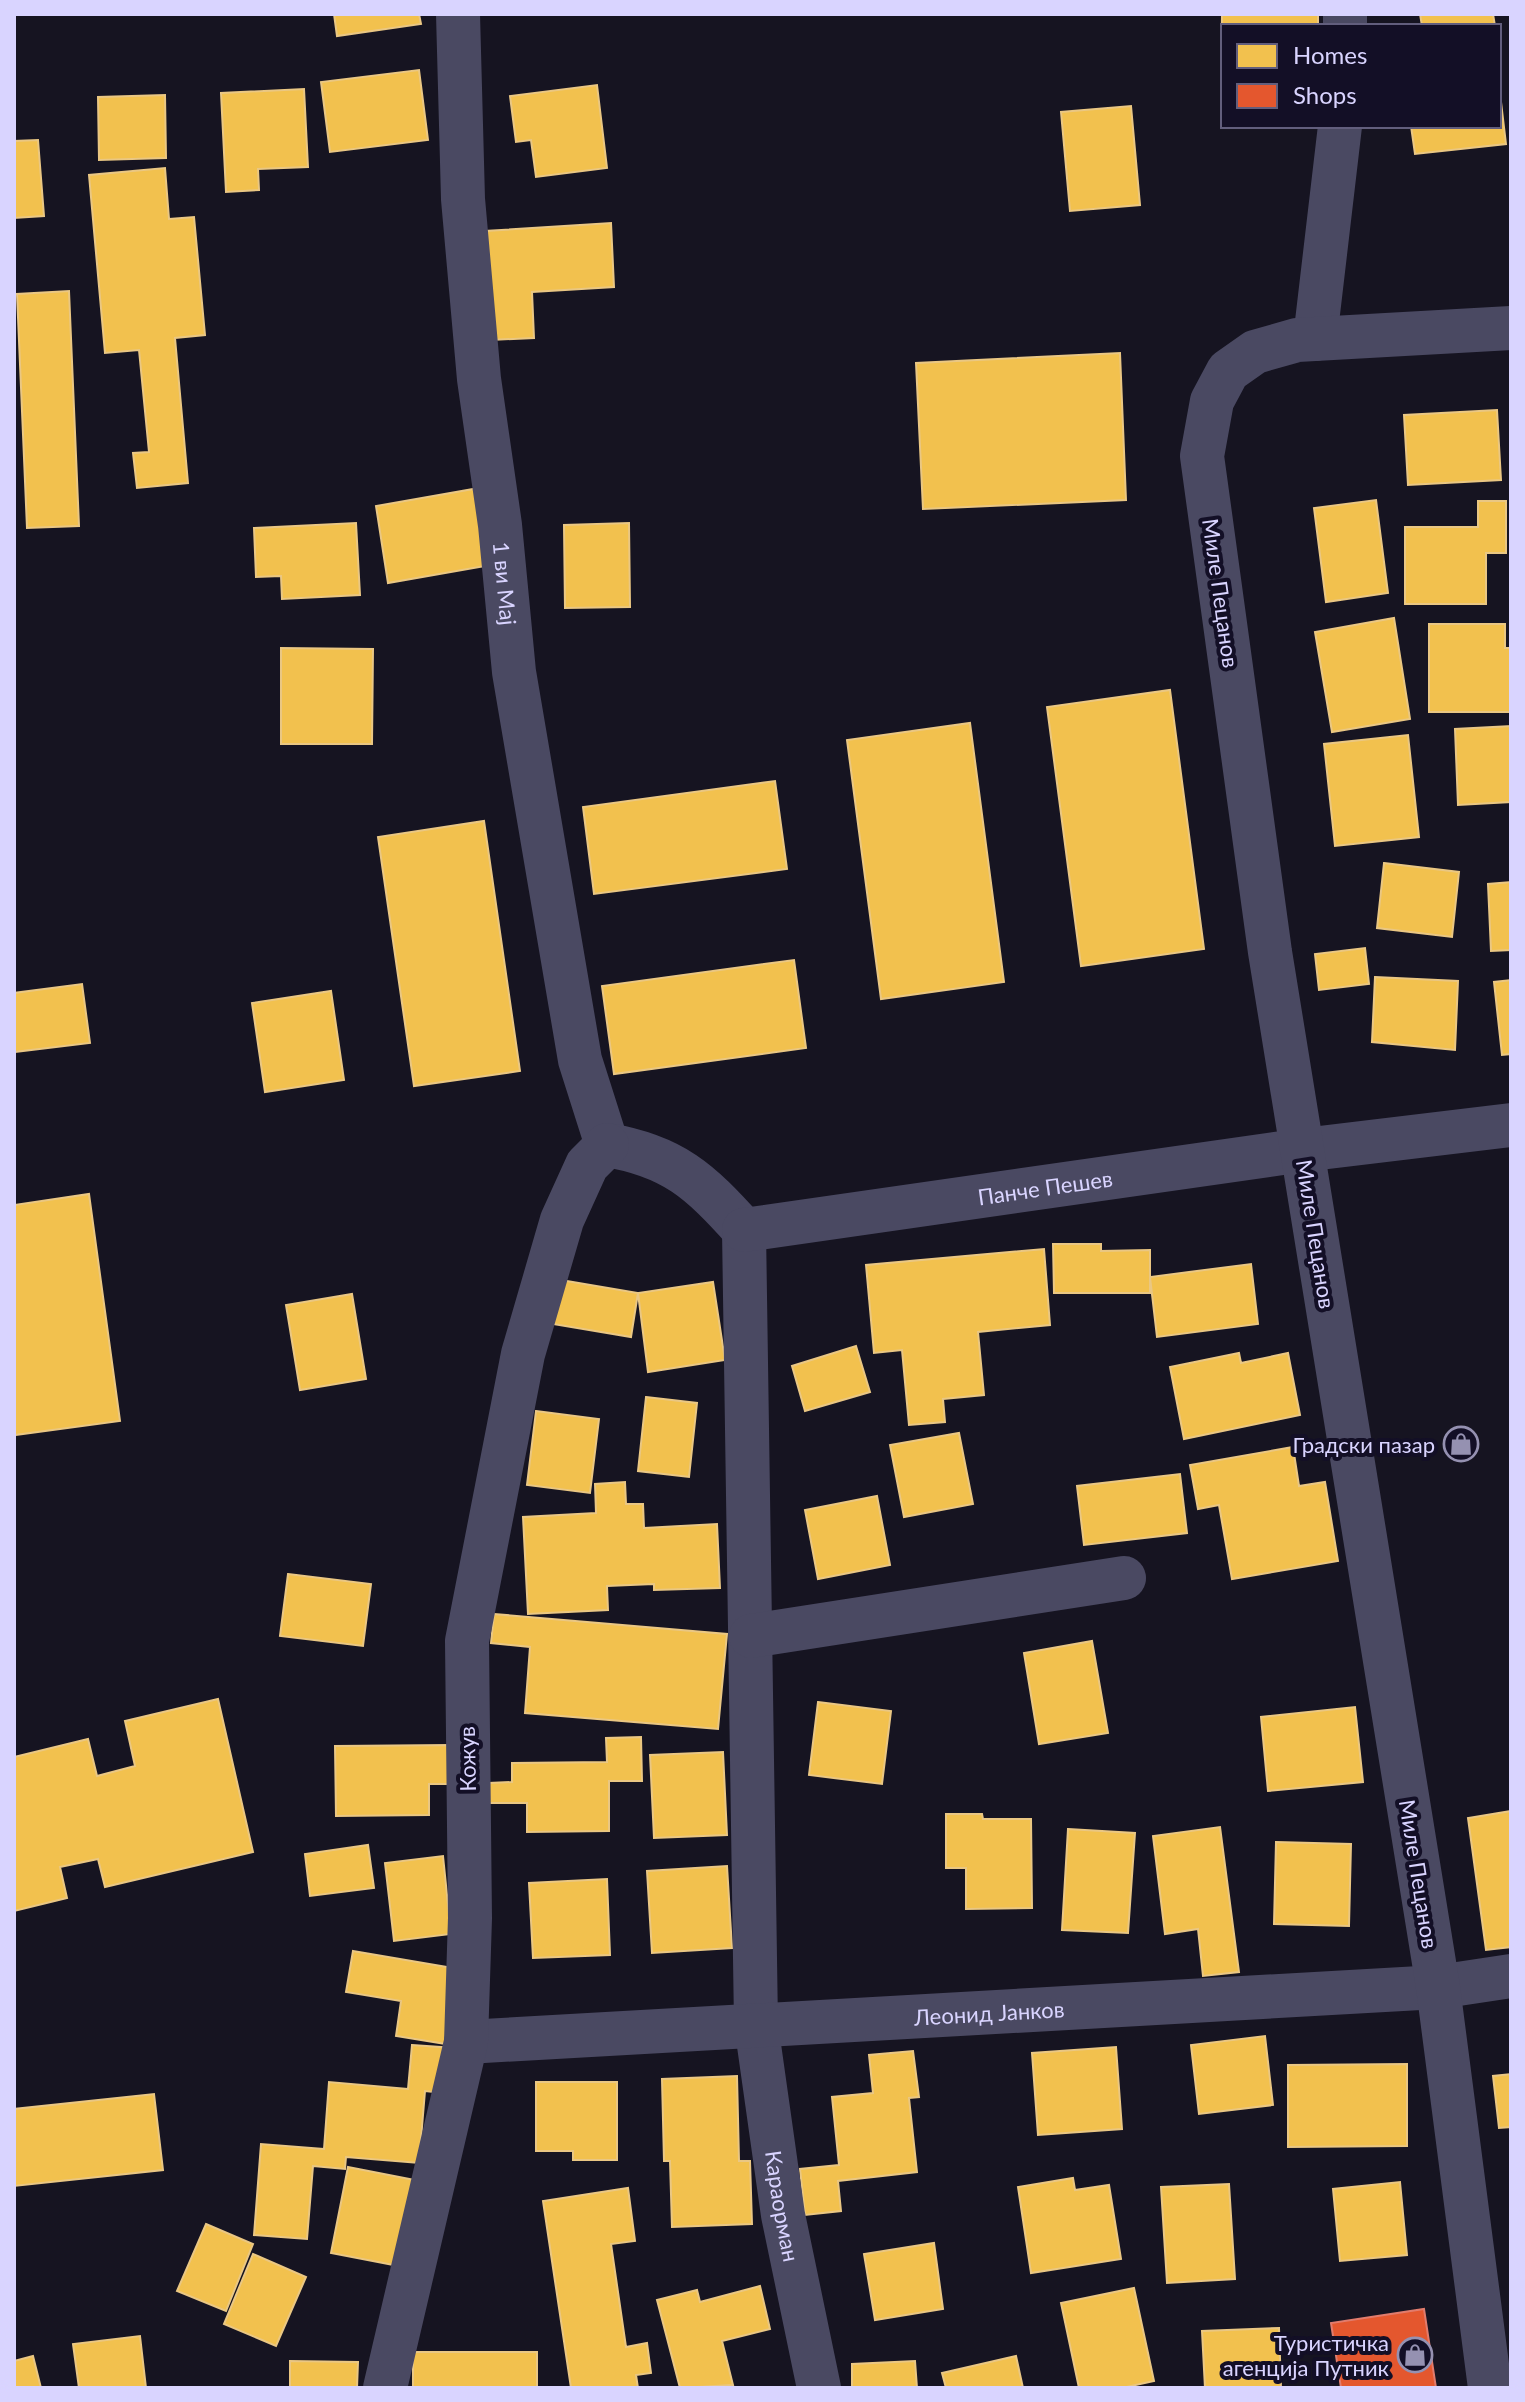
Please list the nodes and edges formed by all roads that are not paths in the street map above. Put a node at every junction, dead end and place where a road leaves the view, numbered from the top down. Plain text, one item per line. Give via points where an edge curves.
1 (458, 14) edge
2 (1340, 128) edge
3 (1511, 328) edge
4 (1315, 339) junction
5 (1511, 1125) edge
6 (607, 1145) junction
7 (1303, 1150) junction
8 (744, 1230) junction
9 (1124, 1578) dead end
10 (751, 1636) junction
11 (1511, 1976) edge
12 (1438, 1987) junction
13 (756, 2024) junction
14 (466, 2042) junction
15 (385, 2388) edge
16 (819, 2388) edge
17 (1490, 2388) edge

1 - 6 street, 1 ви Мај via 465,214 479,379 514,672 580,1060
2 - 4 street
3 - 4 street, Миле Пецанов
4 - 7 street, Миле Пецанов via 1255,352 1228,371 1212,401 1202,456 1270,952
5 - 7 street, Панче Пешев
6 - 8 street via 644,1151 684,1172
6 - 14 street, Кожув via 587,1165 562,1220 523,1354 467,1641
7 - 8 street, Панче Пешев
7 - 12 street, Миле Пецанов
8 - 10 street, Караорман
9 - 10 street
10 - 13 street, Караорман
11 - 12 street, Леонид Јанков
12 - 13 street, Леонид Јанков
12 - 17 street, Миле Пецанов
13 - 14 street, Леонид Јанков
13 - 16 street, Караорман via 783,2215
14 - 15 street, Кожув

